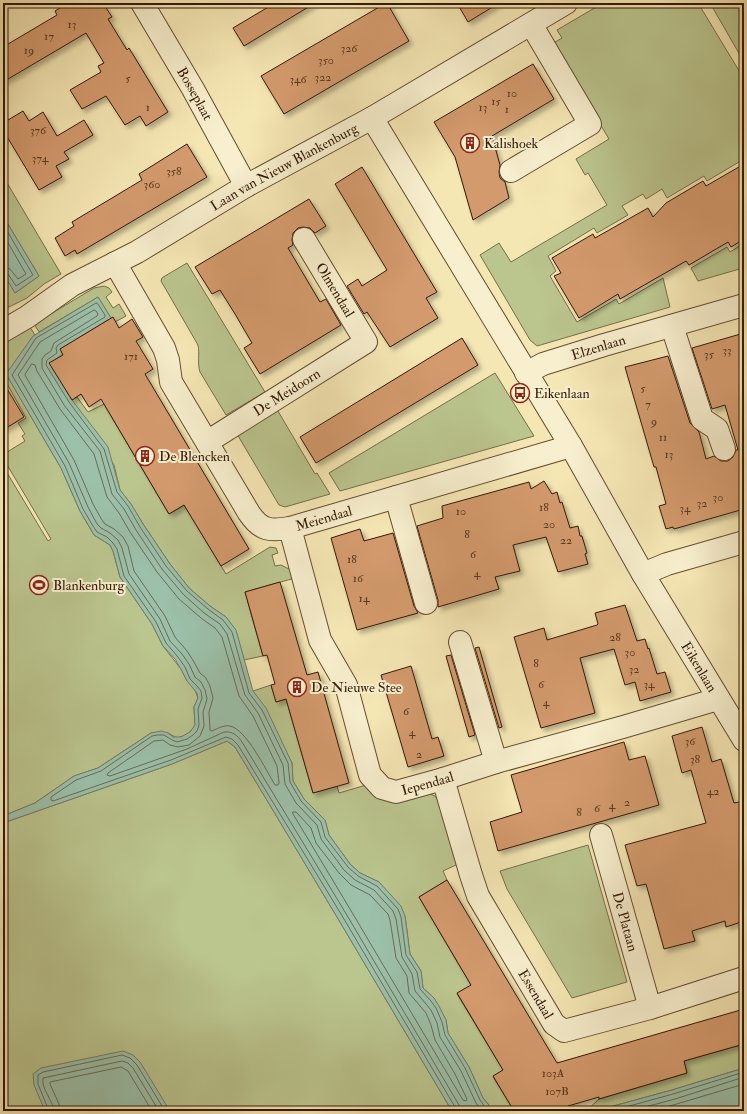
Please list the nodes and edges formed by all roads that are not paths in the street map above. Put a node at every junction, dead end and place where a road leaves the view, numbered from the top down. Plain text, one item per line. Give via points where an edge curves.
1 (142, 3) edge
2 (566, 3) edge
3 (530, 24) junction
4 (372, 118) junction
5 (511, 171) dead end
6 (246, 186) junction
7 (304, 239) dead end
8 (115, 263) junction
9 (744, 305) edge
10 (672, 326) junction
11 (3, 331) edge
12 (366, 342) joint
13 (526, 373) junction
14 (207, 442) junction
15 (571, 446) junction
16 (724, 449) dead end
17 (396, 497) junction
18 (290, 528) junction
19 (735, 545) edge
20 (643, 574) junction
21 (426, 603) dead end
22 (460, 642) dead end
23 (718, 699) junction
24 (744, 740) edge
25 (496, 762) junction
26 (443, 779) junction
27 (601, 835) dead end
28 (744, 978) edge
29 (650, 1008) junction

1 - 6 street, Bosseplaat
2 - 3 street, Laan van Nieuw Blankenburg
3 - 4 street, Laan van Nieuw Blankenburg
3 - 5 street via 590,124
4 - 6 street, Laan van Nieuw Blankenburg
4 - 13 street, Eikenlaan
6 - 8 street, Laan van Nieuw Blankenburg
7 - 12 street, Olmendaal
8 - 11 street, Laan van Nieuw Blankenburg via 72,285
8 - 14 street, Meiendaal via 164,348 171,382
9 - 10 street, Elzenlaan
10 - 13 street, Elzenlaan via 543,364
10 - 16 street via 702,420 717,429
12 - 14 street, De Meidoorn
13 - 15 street, Eikenlaan
14 - 18 street, Meiendaal via 252,518 262,527 274,531
15 - 17 street, Meiendaal
15 - 20 street, Eikenlaan
17 - 18 street, Meiendaal
17 - 21 street
18 - 26 street, Iependaal via 320,640 346,685 370,776 382,788 396,792
19 - 20 street via 667,564
20 - 23 street, Eikenlaan
22 - 25 street
23 - 24 street, Eikenlaan
23 - 25 street, Iependaal
25 - 26 street, Iependaal
26 - 29 street, Essendaal via 478,896 554,1024 564,1031
27 - 29 street, De Plataan
28 - 29 street, Essendaal

